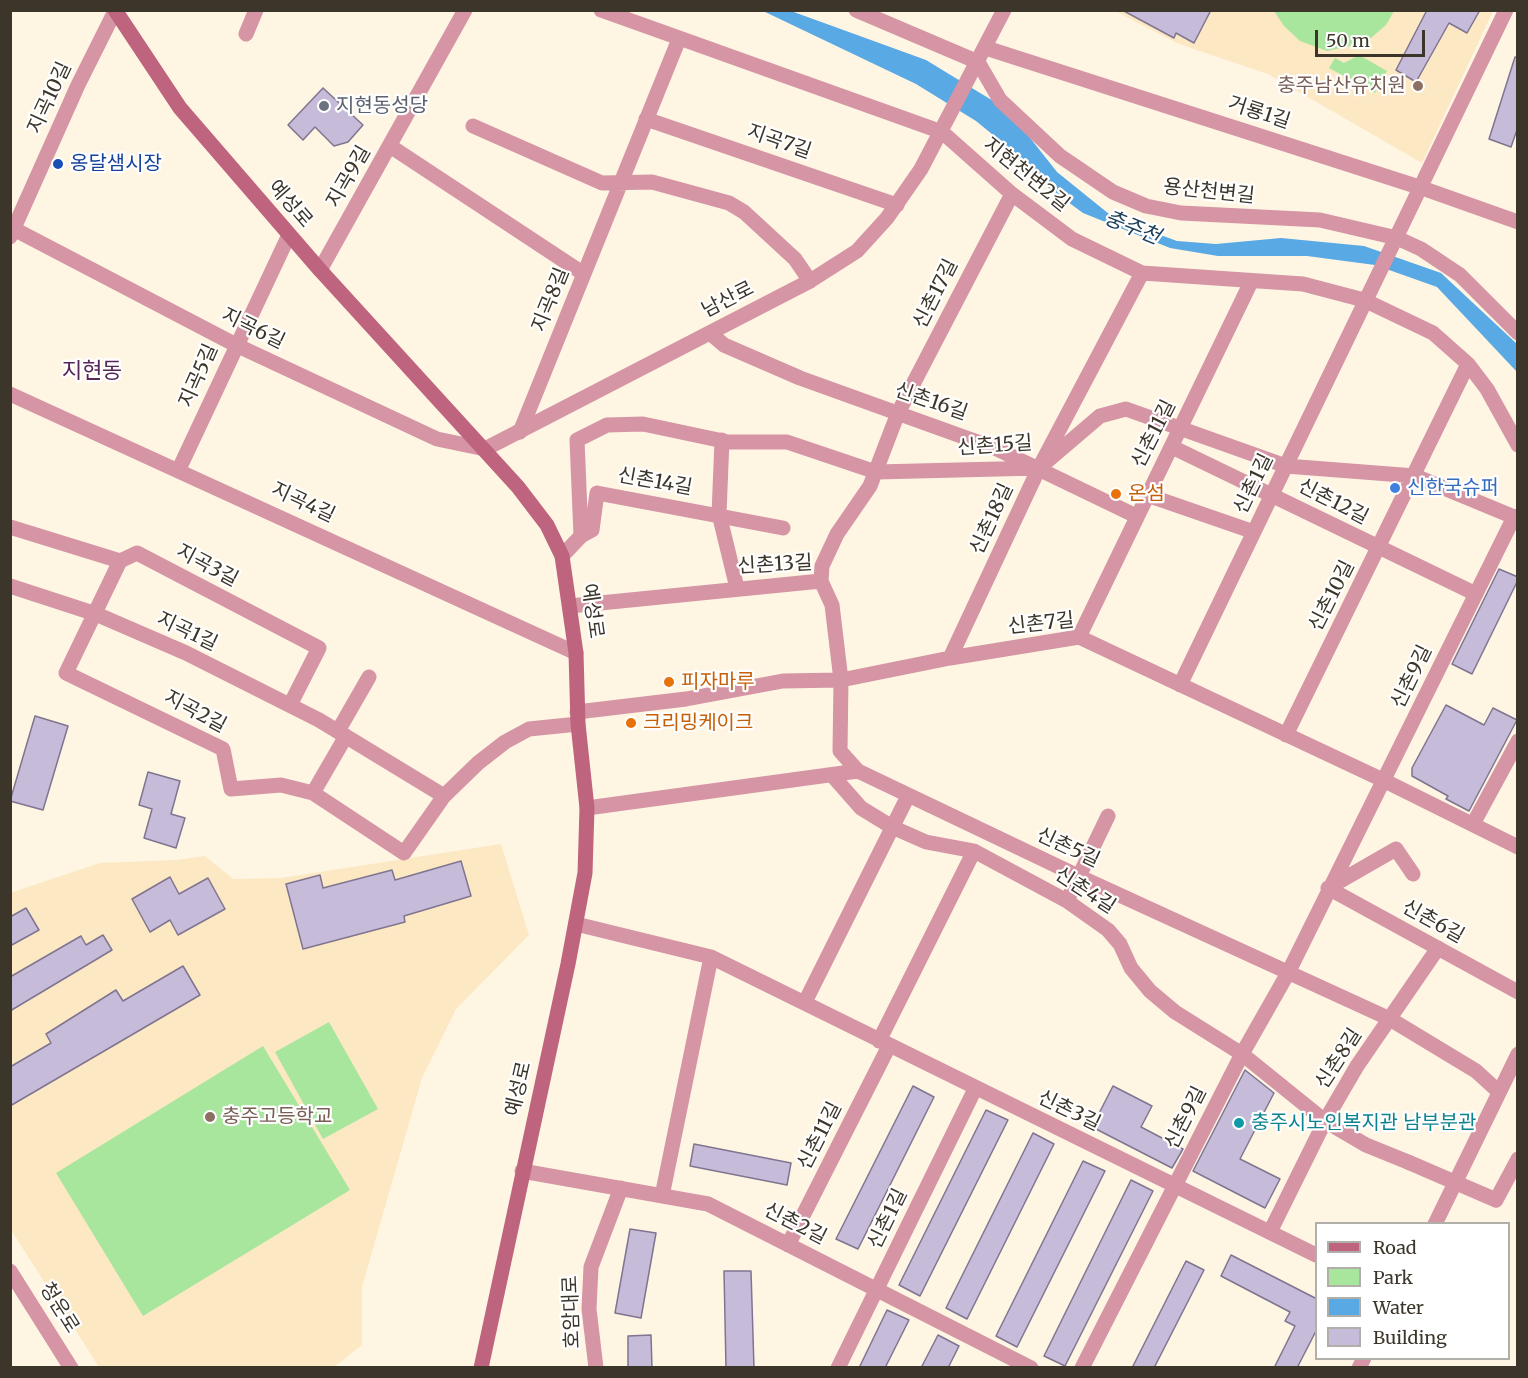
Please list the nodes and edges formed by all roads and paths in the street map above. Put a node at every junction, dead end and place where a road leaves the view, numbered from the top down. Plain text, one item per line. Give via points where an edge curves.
1 (256, 10) edge
2 (465, 10) edge
3 (601, 10) edge
4 (856, 10) edge
5 (1004, 10) edge
6 (1506, 10) edge
7 (115, 11) edge
8 (246, 34) dead end
9 (679, 39) junction
10 (986, 48) junction
11 (978, 62) junction
12 (646, 119) junction
13 (473, 126) dead end
14 (942, 132) junction
15 (390, 146) junction
16 (620, 184) junction
17 (1422, 188) junction
18 (1012, 194) junction
19 (897, 205) junction
20 (1518, 222) edge
21 (11, 230) edge
22 (289, 235) junction
23 (1397, 238) junction
24 (320, 270) junction
25 (1142, 273) junction
26 (584, 274) junction
27 (810, 281) junction
28 (1251, 282) junction
29 (1364, 300) junction
30 (710, 333) junction
31 (1518, 333) edge
32 (236, 345) junction
33 (1468, 364) junction
34 (10, 394) edge
35 (898, 413) junction
36 (1181, 429) junction
37 (520, 432) junction
38 (722, 440) junction
39 (1518, 445) edge
40 (1172, 447) junction
41 (485, 449) junction
42 (1286, 466) junction
43 (1040, 468) junction
44 (179, 470) junction
45 (876, 472) junction
46 (1415, 476) junction
47 (1147, 495) junction
48 (1273, 495) junction
49 (719, 514) junction
50 (1136, 516) junction
51 (1516, 517) edge
52 (10, 527) edge
53 (783, 528) dead end
54 (1254, 532) junction
55 (581, 536) junction
56 (1379, 549) junction
57 (562, 556) junction
58 (120, 561) junction
59 (821, 581) junction
60 (10, 586) edge
61 (737, 588) junction
62 (1476, 594) junction
63 (570, 606) junction
64 (96, 614) junction
65 (1079, 637) junction
66 (576, 653) junction
67 (950, 658) junction
68 (369, 678) dead end
69 (841, 680) junction
70 (1180, 685) junction
71 (290, 705) junction
72 (578, 718) junction
73 (342, 734) junction
74 (1286, 735) junction
75 (1518, 741) edge
76 (858, 771) junction
77 (832, 775) junction
78 (1385, 780) junction
79 (313, 793) junction
80 (444, 796) junction
81 (908, 796) junction
82 (587, 808) junction
83 (1108, 816) dead end
84 (1473, 824) junction
85 (892, 827) junction
86 (1518, 847) edge
87 (974, 851) junction
88 (1413, 874) dead end
89 (1078, 876) junction
90 (1328, 888) junction
91 (1067, 901) junction
92 (576, 924) junction
93 (1438, 948) junction
94 (711, 957) junction
95 (1288, 972) junction
96 (1518, 992) edge
97 (805, 1002) junction
98 (1390, 1019) junction
99 (884, 1043) junction
100 (1242, 1054) junction
101 (1518, 1054) edge
102 (975, 1089) junction
103 (1499, 1092) junction
104 (1325, 1121) junction
105 (1518, 1159) edge
106 (522, 1171) junction
107 (1175, 1185) junction
108 (621, 1188) junction
109 (662, 1196) junction
110 (1436, 1222) edge
111 (1270, 1232) junction
112 (788, 1245) junction
113 (1315, 1254) edge
114 (10, 1271) edge
115 (876, 1289) junction
116 (71, 1368) edge
117 (481, 1368) edge
118 (596, 1368) edge
119 (838, 1368) edge
120 (1031, 1368) edge
121 (1082, 1368) edge

1 - 8 street
2 - 15 street, 지곡9길
3 - 9 street, 지현천변2길
4 - 11 street
5 - 10 street
6 - 17 street, 신촌1길
7 - 21 street, 지곡10길
7 - 22 main road, 예성로 via 180,108
9 - 12 street, 지곡8길
9 - 14 street, 지현천변2길
10 - 11 street
10 - 17 street, 거룡1길
11 - 14 street, 남산로
11 - 23 street, 용산천변길 via 1000,100 1060,156 1113,192 1146,206 1181,213 1320,220
12 - 16 street, 지곡8길
12 - 19 street, 지곡7길
13 - 16 street via 602,183
14 - 18 street, 지현천변2길
14 - 19 street, 남산로
15 - 24 street, 지곡9길
15 - 26 street
16 - 26 street, 지곡8길
16 - 27 street via 652,182 729,203 795,259
17 - 20 street, 거룡1길
17 - 23 street, 신촌1길
18 - 25 street, 지현천변2길 via 1072,239
18 - 35 street, 신촌17길
19 - 27 street, 남산로 via 857,252
21 - 32 street, 지곡6길
22 - 24 main road, 예성로
22 - 32 street, 지곡5길
23 - 29 street, 신촌1길
23 - 31 street, 용산천변길 via 1460,274
24 - 41 main road, 예성로
25 - 28 street, 지현천변2길
25 - 43 street, 신촌18길
26 - 37 street, 지곡8길
27 - 30 street, 남산로
28 - 29 street, 지현천변2길 via 1303,284
28 - 36 street, 신촌11길
29 - 33 street, 지현천변2길 via 1433,333
29 - 42 street, 신촌1길
30 - 35 street, 신촌16길 via 724,345 800,378
30 - 37 street, 남산로
32 - 41 street, 지곡6길 via 437,439
32 - 44 street, 지곡5길
33 - 39 street, 지현천변2길 via 1487,389
33 - 46 street, 신촌10길
34 - 44 street, 지곡4길
35 - 43 street, 신촌16길
35 - 45 street, 신촌17길
36 - 40 street, 신촌11길
36 - 42 street, 신촌15길
36 - 43 street, 신촌15길 via 1126,409 1100,416
37 - 41 street, 남산로
38 - 45 street, 신촌15길 via 787,442
38 - 49 street, 신촌14길
38 - 55 street, 신촌15길 via 643,424 607,425 577,440
40 - 47 street, 신촌11길
40 - 48 street, 신촌12길
41 - 57 main road, 예성로 via 547,525
42 - 46 street, 신촌15길
42 - 48 street, 신촌1길
43 - 45 street, 신촌15길
43 - 50 street, 신촌16길
43 - 67 street, 신촌18길
44 - 66 street, 지곡4길
45 - 59 street, 신촌17길 via 837,534 822,566
46 - 51 street, 신촌15길
46 - 56 street, 신촌10길
47 - 50 street, 신촌11길
47 - 54 street
48 - 54 street, 신촌1길
48 - 56 street, 신촌12길
49 - 53 street, 신촌14길
49 - 55 street, 신촌14길 via 597,493 592,530
49 - 61 street, 신촌14길
50 - 65 street, 신촌11길
51 - 62 street, 신촌9길
52 - 58 street, 지곡3길
54 - 70 street, 신촌1길
55 - 57 street
56 - 62 street, 신촌12길
56 - 74 street, 신촌10길
57 - 63 main road, 예성로
58 - 64 street
58 - 71 street, 지곡3길 via 137,553 319,648
59 - 61 street, 신촌13길
59 - 69 street, 신촌13길 via 832,605
60 - 64 street, 지곡1길
61 - 63 street, 신촌13길
62 - 78 street, 신촌9길
63 - 66 main road, 예성로
64 - 71 street, 지곡1길
64 - 79 street, 지곡2길 via 66,673 223,748 231,789 281,785
65 - 67 street, 신촌7길
65 - 70 street, 신촌7길
66 - 72 main road, 예성로
67 - 69 street, 신촌7길
68 - 73 street
69 - 72 street, 신촌7길 via 783,681
69 - 76 street, 신촌13길 via 840,751
70 - 74 street, 신촌7길
71 - 73 street, 지곡1길
72 - 80 street via 529,729 505,742
72 - 82 main road, 예성로
73 - 79 street
73 - 80 street, 지곡1길
74 - 78 street, 신촌7길
75 - 84 street
76 - 77 street
76 - 81 street, 신촌5길
77 - 82 street
77 - 85 street, 신촌4길 via 861,808
78 - 84 street, 신촌7길
78 - 90 street, 신촌9길
79 - 80 street, 지곡2길 via 404,853
81 - 85 street
81 - 89 street, 신촌5길
82 - 92 main road, 예성로 via 585,873
83 - 89 street
84 - 86 street, 신촌7길
85 - 87 street, 신촌4길 via 926,842
85 - 97 street
87 - 91 street, 신촌4길
87 - 99 street, 신촌11길
88 - 90 street via 1396,849
89 - 91 street
89 - 95 street, 신촌5길
90 - 93 street, 신촌6길
90 - 95 street, 신촌9길
91 - 100 street, 신촌4길 via 1108,930 1150,991 1175,1012
92 - 94 street, 신촌3길
92 - 106 main road, 예성로
93 - 96 street, 신촌6길
93 - 98 street, 신촌8길
94 - 97 street, 신촌3길
94 - 109 street
95 - 98 street, 신촌5길
95 - 100 street, 신촌9길
97 - 99 street, 신촌3길
98 - 103 street, 신촌5길 via 1476,1071
98 - 104 street, 신촌8길
99 - 102 street, 신촌3길
99 - 112 street, 신촌11길
100 - 104 street, 신촌4길
100 - 107 street, 신촌9길
101 - 103 street
102 - 107 street, 신촌3길
102 - 115 street, 신촌1길
103 - 110 street
104 - 105 street, 신촌4길, bridge via 1366,1145 1496,1200
104 - 111 street, 신촌8길
106 - 108 street, 신촌2길
106 - 117 main road, 예성로
107 - 111 street, 신촌3길
107 - 121 street, 신촌9길
108 - 109 street, 신촌2길
108 - 118 street, 호암대로 via 591,1267 589,1309
109 - 112 street, 신촌2길 via 708,1204
111 - 113 street, 신촌3길
112 - 115 street, 신촌2길
114 - 116 street, 청운로
115 - 119 street, 신촌1길
115 - 120 street, 신촌2길

